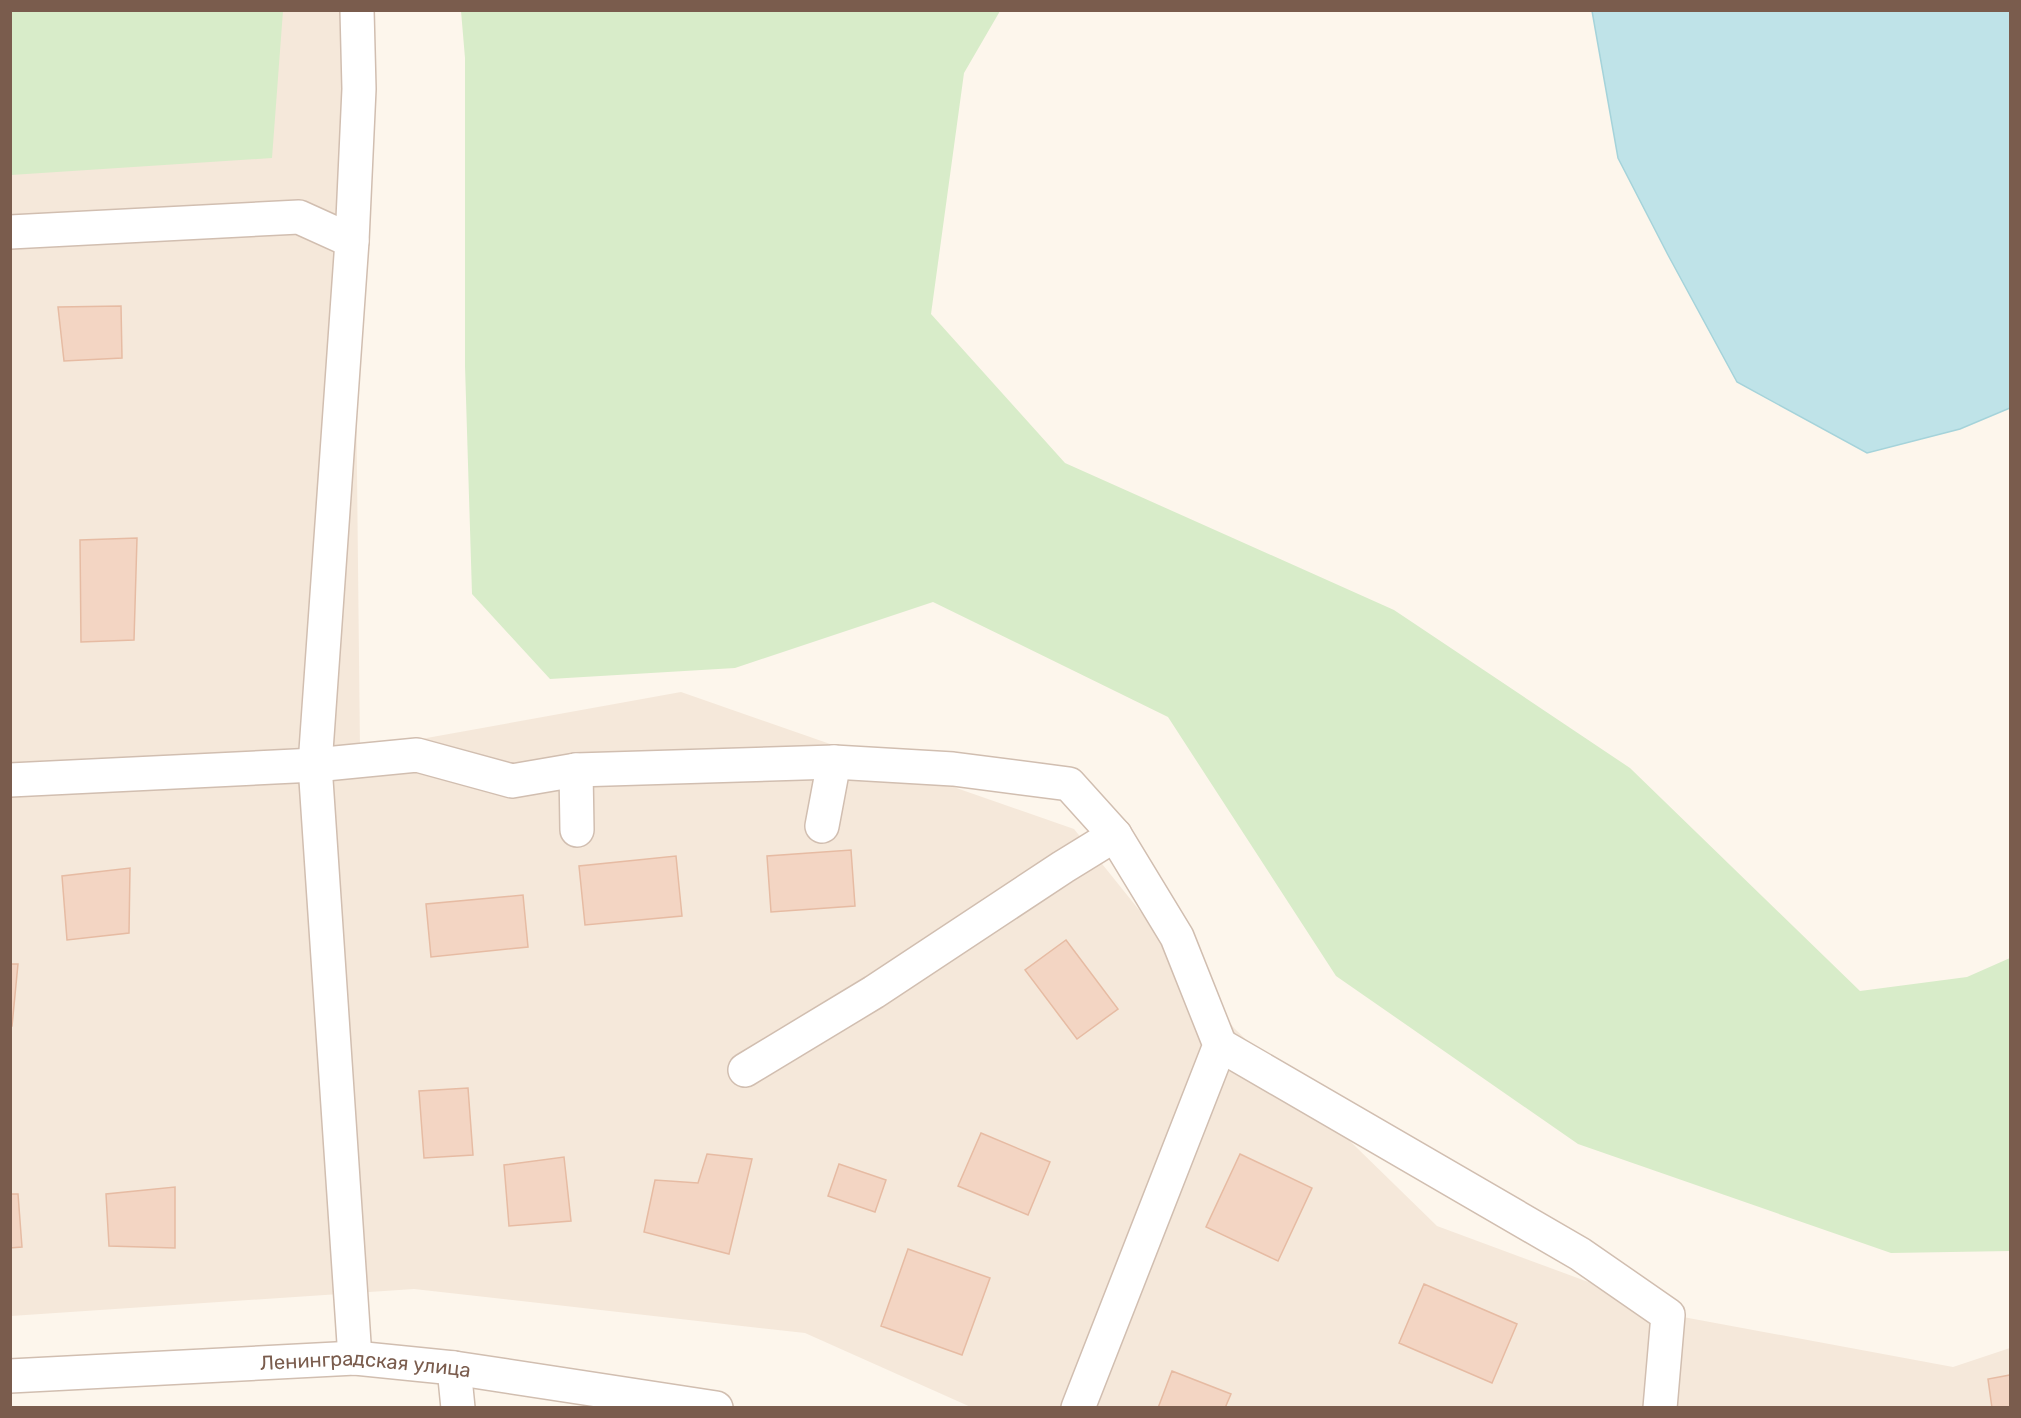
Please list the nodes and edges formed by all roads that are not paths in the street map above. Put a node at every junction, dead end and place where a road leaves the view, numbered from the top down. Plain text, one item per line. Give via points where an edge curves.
1 (357, 10) edge
2 (10, 232) edge
3 (352, 241) junction
4 (834, 762) junction
5 (315, 765) junction
6 (576, 770) junction
7 (10, 780) edge
8 (822, 826) dead end
9 (577, 830) dead end
10 (1115, 836) junction
11 (1220, 1045) junction
12 (745, 1070) dead end
13 (355, 1358) junction
14 (454, 1368) junction
15 (10, 1376) edge
16 (458, 1407) edge
17 (716, 1407) edge
18 (1078, 1407) edge
19 (1660, 1407) edge

1 - 3 street via 359,89
2 - 3 street via 299,217
3 - 5 street
4 - 6 street
4 - 8 street
4 - 10 street via 953,769 1069,784
5 - 6 street via 417,755 512,781
5 - 7 street
5 - 13 street
6 - 9 street
10 - 11 street via 1177,937
10 - 12 street via 874,992
11 - 18 street
11 - 19 street via 1580,1254 1668,1315
13 - 14 street, Ленинградская улица
13 - 15 street, Ленинградская улица
14 - 16 street
14 - 17 street, Ленинградская улица

